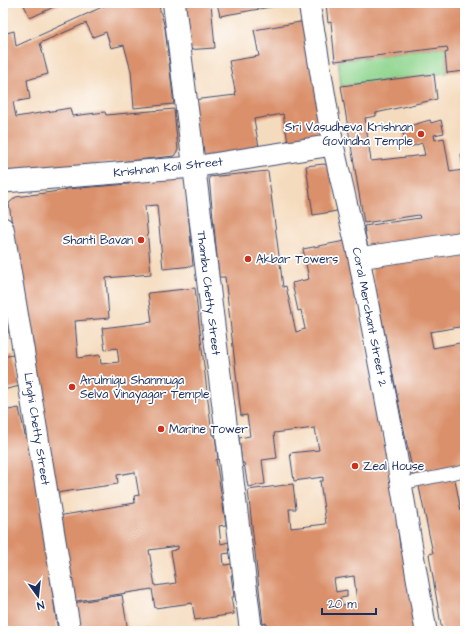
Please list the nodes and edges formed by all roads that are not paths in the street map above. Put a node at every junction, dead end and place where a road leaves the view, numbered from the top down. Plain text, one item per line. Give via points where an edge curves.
1 (174, 3) edge
2 (309, 3) edge
3 (333, 145) junction
4 (193, 167) junction
5 (3, 182) edge
6 (3, 228) edge
7 (465, 242) edge
8 (359, 258) junction
9 (465, 471) edge
10 (401, 484) junction
11 (70, 631) edge
12 (251, 631) edge
13 (426, 631) edge

1 - 4 street, Thambu Chetty Street
2 - 3 street, Coral Merchant Street 2
3 - 4 street, Krishnan Koil Street
3 - 8 street, Coral Merchant Street 2
4 - 5 street, Krishnan Koil Street
4 - 12 street, Thambu Chetty Street
6 - 11 street, Linghi Chetty Street
7 - 8 street
8 - 10 street, Coral Merchant Street 2
9 - 10 lane
10 - 13 street, Coral Merchant Street 2

